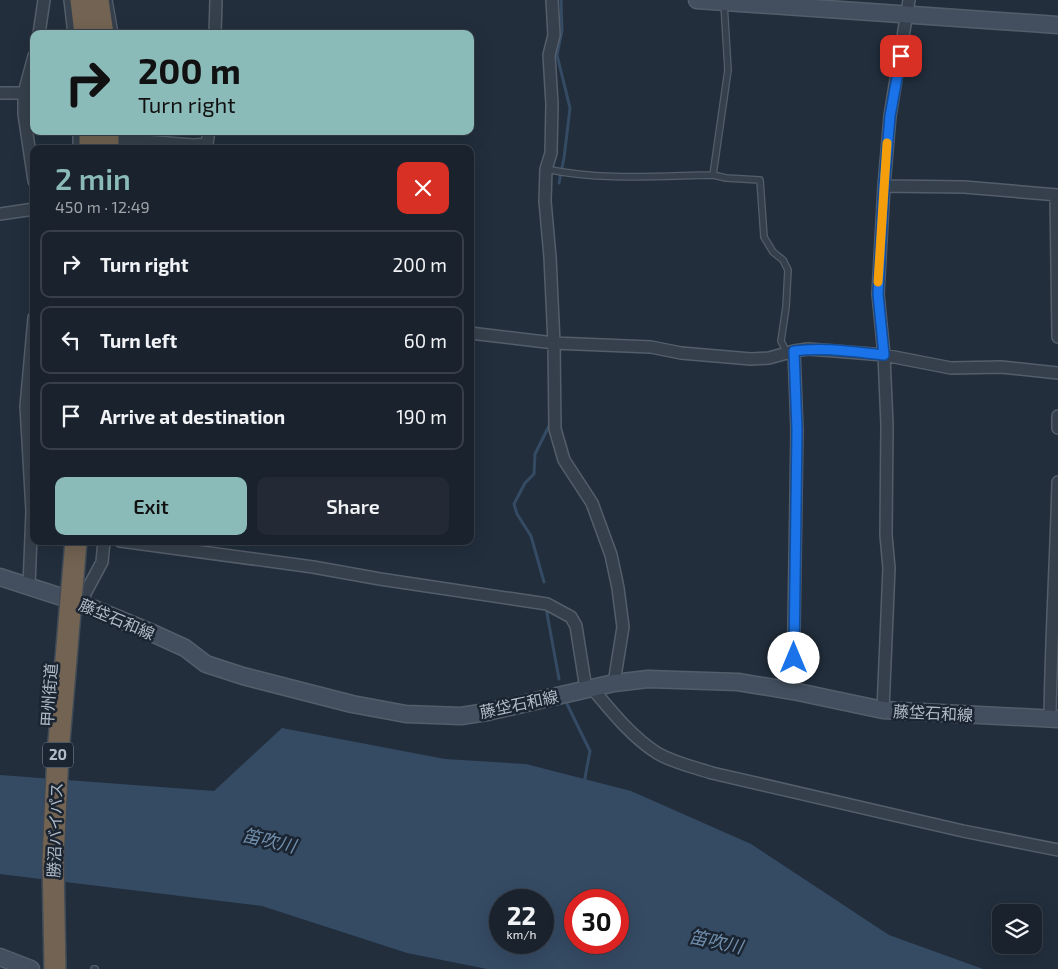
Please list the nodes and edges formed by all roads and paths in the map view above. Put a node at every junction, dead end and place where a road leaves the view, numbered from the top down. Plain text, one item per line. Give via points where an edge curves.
1 (44, 0) edge
2 (70, 0) edge
3 (81, 0) edge
4 (98, 0) edge
5 (108, 0) edge
6 (216, 0) edge
7 (552, 0) edge
8 (697, 0) edge
9 (724, 1) edge
10 (908, 8) edge
11 (1058, 25) edge
12 (40, 30) edge
13 (74, 30) edge
14 (85, 30) edge
15 (102, 30) edge
16 (114, 30) edge
17 (216, 30) edge
18 (30, 71) edge
19 (0, 93) edge
20 (24, 93) junction
21 (208, 135) edge
22 (114, 140) edge
23 (193, 145) edge
24 (193, 145) edge
25 (30, 154) edge
26 (551, 170) junction
27 (713, 175) junction
28 (884, 186) junction
29 (1057, 195) edge
30 (30, 210) edge
31 (0, 214) edge
32 (474, 333) edge
33 (1058, 337) edge
34 (554, 343) junction
35 (790, 352) junction
36 (884, 355) junction
37 (30, 362) edge
38 (1058, 373) edge
39 (1058, 416) edge
40 (1058, 428) edge
41 (30, 464) edge
42 (1058, 482) edge
43 (31, 545) edge
44 (61, 545) edge
45 (76, 545) edge
46 (104, 545) edge
47 (149, 545) edge
48 (1057, 547) edge
49 (0, 577) edge
50 (29, 586) junction
51 (80, 603) junction
52 (614, 684) junction
53 (588, 689) junction
54 (794, 691) junction
55 (883, 710) junction
56 (1054, 719) edge
57 (1058, 850) edge
58 (0, 958) edge
59 (30, 968) edge
60 (55, 969) edge

1 - 12 street
2 - 13 street
3 - 14 highway
4 - 15 highway
5 - 16 lane
6 - 17 street
7 - 26 street via 554,35 549,55
8 - 9 main road
9 - 10 main road
9 - 27 lane via 728,70
10 - 11 main road
10 - 28 street via 890,116
18 - 20 street
19 - 20 street
20 - 25 street
21 - 23 street via 207,144
22 - 24 street
26 - 27 lane via 626,176
26 - 34 street via 545,201
27 - 35 lane via 760,180 764,237 788,270 781,341
28 - 29 street via 964,187
28 - 36 street via 878,294
29 - 33 street
30 - 31 street
32 - 34 street
34 - 35 street via 651,347 751,359
34 - 52 street via 555,429 564,460 592,504 611,555 618,588 623,627
35 - 36 street via 817,350
35 - 54 street via 797,430
36 - 38 street via 951,368
36 - 55 street via 889,568
37 - 41 street via 26,406
39 - 40 street
42 - 48 street
43 - 50 street
44 - 59 highway, 甲州街道 / 20
45 - 60 highway, 勝沼バイパス / 20, bridge via 58,753 54,840
46 - 51 street via 102,562
47 - 53 street via 547,604 572,617
48 - 56 street via 1051,641
49 - 50 main road, 藤垈石和線
50 - 51 main road, 藤垈石和線
51 - 53 main road, 藤垈石和線 via 185,648 206,664 352,704 406,714 462,716
52 - 53 main road, 藤垈石和線
52 - 54 main road, 藤垈石和線 via 648,679 738,682
53 - 57 street via 633,735 658,753 681,763 963,831
54 - 55 main road, 藤垈石和線
55 - 56 main road, 藤垈石和線
58 - 59 main road

